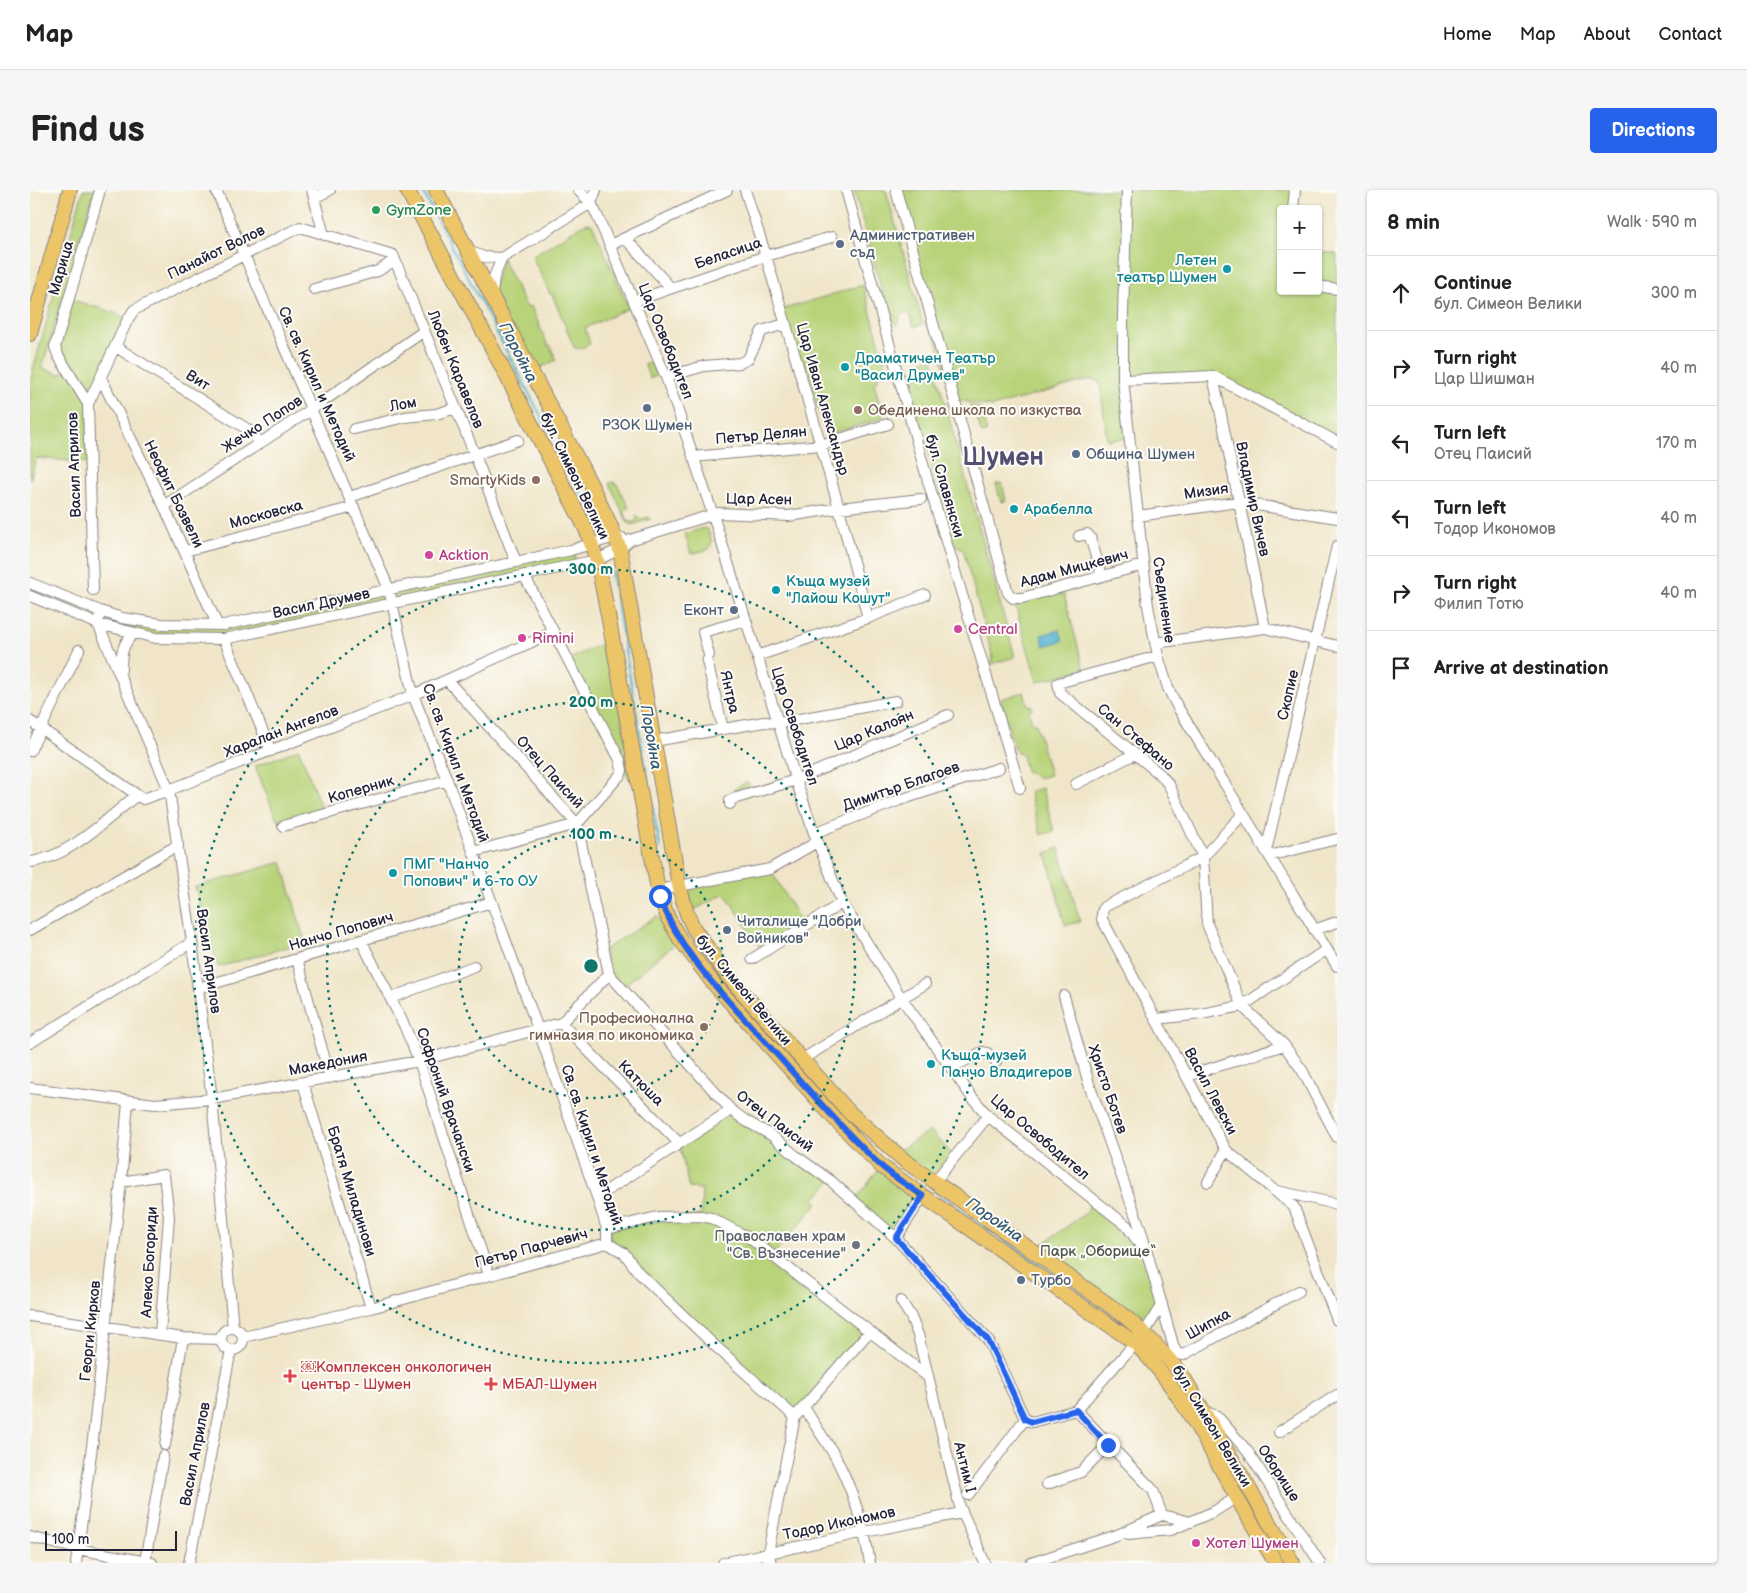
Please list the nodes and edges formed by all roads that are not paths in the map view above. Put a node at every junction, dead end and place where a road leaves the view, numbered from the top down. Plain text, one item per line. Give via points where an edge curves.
1 (70, 190) edge
2 (100, 190) edge
3 (216, 190) edge
4 (330, 190) edge
5 (407, 190) edge
6 (436, 190) edge
7 (578, 190) edge
8 (596, 190) edge
9 (727, 190) edge
10 (745, 190) edge
11 (846, 190) edge
12 (896, 190) edge
13 (1127, 190) edge
14 (1295, 190) edge
15 (312, 194) edge
16 (591, 203) junction
17 (1293, 205) edge
18 (319, 218) junction
19 (300, 227) junction
20 (324, 235) junction
21 (832, 237) dead end
22 (625, 238) junction
23 (610, 245) junction
24 (468, 251) junction
25 (244, 255) junction
26 (766, 256) junction
27 (502, 258) junction
28 (395, 260) junction
29 (1322, 287) edge
30 (671, 288) junction
31 (314, 289) dead end
32 (1337, 289) edge
33 (492, 295) junction
34 (634, 301) junction
35 (128, 319) joint
36 (785, 324) junction
37 (424, 331) junction
38 (30, 334) edge
39 (116, 346) junction
40 (1213, 376) junction
41 (666, 377) junction
42 (101, 378) junction
43 (1123, 380) junction
44 (88, 404) junction
45 (456, 408) junction
46 (312, 409) junction
47 (888, 424) dead end
48 (354, 429) dead end
49 (518, 440) dead end
50 (1337, 442) edge
51 (260, 443) junction
52 (821, 445) junction
53 (475, 455) junction
54 (693, 457) junction
55 (921, 499) dead end
56 (352, 502) junction
57 (1238, 502) junction
58 (164, 506) junction
59 (839, 508) junction
60 (714, 515) junction
61 (1138, 516) junction
62 (1337, 518) edge
63 (1079, 536) dead end
64 (622, 542) junction
65 (592, 544) junction
66 (1337, 546) edge
67 (185, 551) junction
68 (597, 560) junction
69 (516, 562) junction
70 (1143, 565) junction
71 (524, 576) junction
72 (1102, 576) junction
73 (30, 584) edge
74 (389, 589) junction
75 (93, 590) dead end
76 (925, 595) dead end
77 (30, 596) edge
78 (1013, 598) joint
79 (393, 603) junction
80 (100, 612) junction
81 (868, 618) junction
82 (746, 620) junction
83 (98, 624) junction
84 (217, 624) junction
85 (1265, 628) junction
86 (554, 632) junction
87 (134, 633) junction
88 (224, 639) junction
89 (1316, 641) junction
90 (1155, 643) junction
91 (1337, 646) edge
92 (79, 650) dead end
93 (757, 656) junction
94 (1158, 656) junction
95 (122, 677) junction
96 (447, 680) junction
97 (413, 695) junction
98 (896, 701) dead end
99 (948, 715) dead end
100 (30, 721) edge
101 (778, 723) junction
102 (40, 728) junction
103 (723, 730) junction
104 (654, 741) junction
105 (30, 751) edge
106 (271, 751) junction
107 (1135, 754) junction
108 (999, 768) dead end
109 (447, 780) junction
110 (796, 780) junction
111 (1076, 784) dead end
112 (1020, 788) dead end
113 (169, 790) junction
114 (137, 795) junction
115 (730, 804) dead end
116 (1243, 814) junction
117 (577, 824) junction
118 (283, 826) dead end
119 (815, 838) junction
120 (1337, 839) edge
121 (178, 845) junction
122 (473, 852) junction
123 (1267, 853) junction
124 (1203, 857) junction
125 (30, 862) edge
126 (679, 886) junction
127 (658, 890) junction
128 (492, 902) junction
129 (842, 902) junction
130 (1337, 922) edge
131 (30, 930) edge
132 (1314, 930) junction
133 (361, 940) junction
134 (192, 942) junction
135 (1326, 950) junction
136 (297, 959) junction
137 (752, 960) dead end
138 (474, 966) dead end
139 (1337, 966) edge
140 (609, 974) junction
141 (925, 984) dead end
142 (198, 988) junction
143 (1064, 996) dead end
144 (391, 998) junction
145 (902, 999) junction
146 (1242, 1006) junction
147 (1156, 1019) junction
148 (561, 1023) junction
149 (538, 1029) junction
150 (30, 1043) edge
151 (1284, 1045) junction
152 (801, 1060) junction
153 (418, 1061) junction
154 (996, 1062) dead end
155 (952, 1068) junction
156 (1187, 1076) junction
157 (330, 1078) junction
158 (303, 1083) junction
159 (30, 1088) edge
160 (212, 1099) junction
161 (128, 1102) junction
162 (731, 1110) junction
163 (988, 1116) junction
164 (1337, 1137) edge
165 (680, 1143) junction
166 (1226, 1150) junction
167 (935, 1181) junction
168 (121, 1182) junction
169 (1208, 1182) dead end
170 (1273, 1190) junction
171 (923, 1196) junction
172 (597, 1197) junction
173 (1337, 1204) edge
174 (606, 1229) junction
175 (896, 1238) junction
176 (606, 1243) junction
177 (1149, 1258) junction
178 (490, 1275) junction
179 (1299, 1290) dead end
180 (901, 1301) dead end
181 (1162, 1304) junction
182 (371, 1308) junction
183 (30, 1316) edge
184 (1337, 1320) edge
185 (105, 1327) junction
186 (233, 1328) junction
187 (870, 1332) junction
188 (1145, 1332) junction
189 (160, 1335) junction
190 (243, 1337) junction
191 (183, 1338) junction
192 (221, 1339) junction
193 (1135, 1343) junction
194 (231, 1350) junction
195 (927, 1376) junction
196 (1337, 1395) edge
197 (804, 1407) junction
198 (1076, 1410) junction
199 (1203, 1410) junction
200 (796, 1417) junction
201 (1025, 1419) junction
202 (1279, 1432) dead end
203 (165, 1445) dead end
204 (1108, 1445) junction
205 (163, 1456) dead end
206 (1047, 1484) dead end
207 (968, 1495) dead end
208 (1237, 1497) junction
209 (962, 1513) junction
210 (1162, 1515) junction
211 (1191, 1522) junction
212 (865, 1532) junction
213 (1118, 1535) junction
214 (30, 1537) edge
215 (78, 1549) junction
216 (770, 1558) edge
217 (148, 1562) edge
218 (76, 1563) edge
219 (189, 1563) edge
220 (723, 1563) edge
221 (870, 1563) edge
222 (985, 1563) edge
223 (1031, 1563) edge
224 (1276, 1563) edge
225 (1293, 1563) edge
226 (1320, 1563) edge

1 - 38 main road, Марица
2 - 44 street, Марица via 55,347
3 - 25 street, Св. св. Кирил и Методий
4 - 15 street
5 - 65 main road, бул. Симеон Велики
6 - 24 main road, бул. Симеон Велики
7 - 16 street, Цар Освободител
8 - 16 street
9 - 22 street
10 - 26 street, Цар Иван Александър
11 - 112 street, бул. Славянски via 935,506
12 - 78 street, бул. Славянски via 1006,589
13 - 43 street, Съединение
14 - 17 street
15 - 18 street
16 - 23 street, Цар Освободител
16 - 27 street
18 - 19 street, Панайот Волов
18 - 20 street
19 - 20 street
19 - 25 street, Панайот Волов
20 - 28 street via 393,255
21 - 26 street, Беласица
22 - 23 street
22 - 30 street
23 - 34 street, Цар Освободител
24 - 27 street
24 - 33 main road, бул. Симеон Велики
25 - 35 street, Панайот Волов via 134,310
25 - 46 street, Св. св. Кирил и Методий
26 - 30 street, Беласица
26 - 36 street, Цар Иван Александър
27 - 33 street via 494,277
28 - 31 street via 378,271
28 - 37 street, Любен Каравелов
29 - 32 street
30 - 34 street, Беласица
33 - 64 main road, бул. Симеон Велики
34 - 41 street, Цар Освободител
35 - 39 street, Васил Априлов
36 - 41 street via 762,331 748,359 738,364 704,366
36 - 52 street, Цар Иван Александър
37 - 45 street, Любен Каравелов
37 - 46 street, Жечко Попов
39 - 42 street, Васил Априлов
39 - 51 street, Вит via 252,432
40 - 43 street
40 - 50 street
40 - 57 street, Владимир Вичев
41 - 54 street, Цар Освободител
42 - 44 street, Васил Априлов
42 - 58 street, Неофит Бозвели
43 - 61 street, Съединение
44 - 75 street, Васил Априлов
45 - 48 street, Лом
45 - 53 street, Любен Каравелов
46 - 51 street, Жечко Попов
46 - 56 street, Св. св. Кирил и Методий
47 - 52 street, Петър Делян
49 - 53 street, Московска
51 - 58 street, Жечко Попов
52 - 54 street, Петър Делян
52 - 59 street, Цар Иван Александър
53 - 56 street, Московска
53 - 69 street, Любен Каравелов
54 - 60 street, Цар Освободител
55 - 59 street, Цар Асен
56 - 67 street, Московска
56 - 74 street, Св. св. Кирил и Методий
57 - 61 street, Мизия
57 - 62 street, Мизия
57 - 85 street, Владимир Вичев
58 - 67 street, Неофит Бозвели
59 - 60 street, Цар Асен via 789,516
59 - 81 street, Цар Иван Александър
60 - 64 street, Цар Асен
60 - 82 street, Цар Освободител
61 - 70 street, Съединение
63 - 72 street via 1087,534 1090,537
64 - 65 street, Васил Друмев
64 - 68 street, Васил Друмев
64 - 104 main road, бул. Симеон Велики
65 - 68 main road, бул. Симеон Велики
65 - 69 street, Васил Друмев
66 - 89 street, Скопие
67 - 84 street, Неофит Бозвели
68 - 71 street, Васил Друмев
68 - 127 main road, бул. Симеон Велики
69 - 74 street, Васил Друмев
70 - 72 street, Адам Мицкевич
70 - 90 street, Съединение
71 - 79 street, Васил Друмев
71 - 86 street
72 - 78 street, Адам Мицкевич
73 - 80 street, Васил Друмев
74 - 79 street, Св. св. Кирил и Методий
74 - 84 street, Васил Друмев
76 - 81 street
77 - 83 street, Васил Друмев
79 - 88 street, Васил Друмев
79 - 97 street, Св. св. Кирил и Методий
80 - 83 street
80 - 84 street, Васил Друмев via 162,624
81 - 93 street
82 - 93 street, Цар Освободител
82 - 103 street, Янтра via 703,632
83 - 87 street, Васил Друмев
83 - 95 street, Васил Априлов
85 - 89 street
85 - 90 street
86 - 96 street, Харалан Ангелов
86 - 117 street via 620,760 622,770
87 - 88 street, Васил Друмев via 156,638
87 - 95 street via 122,649
88 - 106 street
89 - 91 street
89 - 123 street, Скопие
90 - 94 street, Съединение
92 - 102 street
93 - 101 street, Цар Освободител
94 - 107 street, Сан Стефано via 1058,683 1060,693
94 - 116 street, Съединение via 1177,706
95 - 113 street, Васил Априлов
96 - 97 street, Харалан Ангелов
96 - 117 street, Отец Паисий
97 - 106 street, Харалан Ангелов
97 - 109 street, Св. св. Кирил и Методий
98 - 101 street
99 - 110 street, Цар Калоян
100 - 102 street
101 - 103 street via 764,722
101 - 110 street, Цар Освободител
102 - 105 street
102 - 114 street
103 - 104 street
104 - 126 main road, бул. Симеон Велики
106 - 113 street, Харалан Ангелов
107 - 111 street
107 - 124 street, Сан Стефано via 1169,784
108 - 119 street, Димитър Благоев via 900,800
109 - 118 street, Коперник
109 - 122 street, Св. св. Кирил и Методий
110 - 115 street, Цар Калоян via 730,800
110 - 119 street, Цар Освободител
113 - 114 street, Харалан Ангелов via 143,799
113 - 121 street, Васил Априлов
114 - 125 street via 66,849
116 - 123 street, Съединение
116 - 124 street
117 - 122 street
117 - 140 street, Отец Паисий
119 - 126 street, Димитър Благоев via 770,869
119 - 129 street, Цар Освободител
120 - 123 street
121 - 131 street
121 - 134 street, Васил Априлов
122 - 128 street, Св. св. Кирил и Методий
123 - 132 street, Съединение
124 - 146 street, Сан Стефано via 1207,924
124 - 147 street, Васил Левски via 1104,907 1102,912 1102,919
126 - 127 street, Димитър Благоев
126 - 152 main road, бул. Симеон Велики via 694,929 721,968
127 - 171 main road, бул. Симеон Велики via 680,939 713,983 881,1166
128 - 133 street, Нанчо Попович
128 - 149 street, Св. св. Кирил и Методий
129 - 137 street
129 - 145 street, Цар Освободител
130 - 132 street
132 - 135 street, Съединение
133 - 136 street, Нанчо Попович
133 - 144 street, Софроний Врачански
134 - 142 street, Васил Априлов
134 - 150 street
135 - 139 street, Съединение
135 - 146 street
136 - 142 street, Нанчо Попович
136 - 157 street
138 - 144 street
140 - 148 street
140 - 162 street, Отец Паисий
141 - 145 street
142 - 160 street, Васил Априлов
143 - 177 street, Христо Ботев via 1089,1084
144 - 153 street, Софроний Врачански
145 - 152 street
145 - 155 street, Цар Освободител
146 - 147 street
146 - 151 street, Сан Стефано
147 - 156 street, Васил Левски
148 - 149 street, Македония
148 - 165 street, Катюша
149 - 153 street, Македония
149 - 172 street, Св. св. Кирил и Методий
151 - 156 street
151 - 164 street, Сан Стефано via 1302,1070
152 - 167 main road, бул. Симеон Велики via 850,1113 895,1153
153 - 157 street, Македония
153 - 178 street, Софроний Врачански
154 - 155 street via 982,1052
155 - 163 street, Цар Освободител
156 - 166 street, Васил Левски
157 - 158 street, Македония
158 - 160 street, Македония
158 - 182 street, Братя Миладинови
159 - 161 street, Македония
160 - 161 street, Македония via 155,1104
160 - 186 street, Васил Априлов
161 - 168 street, Георги Кирков
162 - 165 street
162 - 175 street, Отец Паисий via 771,1135 831,1181
163 - 167 street
163 - 177 street, Цар Освободител via 1127,1226
165 - 172 street
166 - 169 street
166 - 170 street, Васил Левски
167 - 188 main road, бул. Симеон Велики
168 - 185 street, Георги Кирков
168 - 189 street, Алеко Богориди via 164,1175 169,1217
170 - 173 street
170 - 184 street, Васил Левски via 1294,1207
171 - 175 street
171 - 193 main road, бул. Симеон Велики
172 - 174 street, Св. св. Кирил и Методий
174 - 176 street, Св. св. Кирил и Методий
174 - 187 street via 657,1217 711,1218 750,1239
175 - 201 street, Отец Паисий via 988,1340
176 - 178 street, Петър Парчевич
176 - 200 street, Петър Парчевич via 624,1253 639,1273 713,1344
177 - 181 street
178 - 182 street, Петър Парчевич
179 - 181 street, Шипка via 1182,1356 1174,1348
180 - 195 street, Антим I via 918,1335
181 - 188 street
182 - 190 street, Петър Парчевич
183 - 185 street
185 - 189 street
185 - 215 street, Георги Кирков
186 - 190 street
186 - 192 street via 225,1330
187 - 195 street
187 - 197 street
188 - 193 street
188 - 199 main road, бул. Симеон Велики via 1184,1378
189 - 191 street
190 - 194 street via 240,1347
191 - 192 street
191 - 203 street
192 - 194 street via 225,1348
193 - 198 street
193 - 208 main road, бул. Симеон Велики via 1175,1390
194 - 219 street, Васил Априлов
195 - 209 street, Антим I
196 - 202 street
197 - 200 street
197 - 212 street via 836,1457
198 - 201 street via 1032,1422
198 - 204 street
199 - 225 main road, бул. Симеон Велики
199 - 226 street, Оборище via 1217,1416 1248,1452
200 - 216 street
201 - 207 street
204 - 206 street via 1081,1472
204 - 210 street via 1152,1490
205 - 217 street
208 - 211 street
208 - 224 main road, бул. Симеон Велики
209 - 212 street, Тодор Икономов
209 - 222 street, Антим I
210 - 211 street
210 - 213 street
211 - 213 street via 1171,1530
212 - 216 street, Тодор Икономов
212 - 221 street
213 - 223 street
214 - 215 street
215 - 217 street
215 - 218 street, Георги Кирков
216 - 220 street, Тодор Икономов

